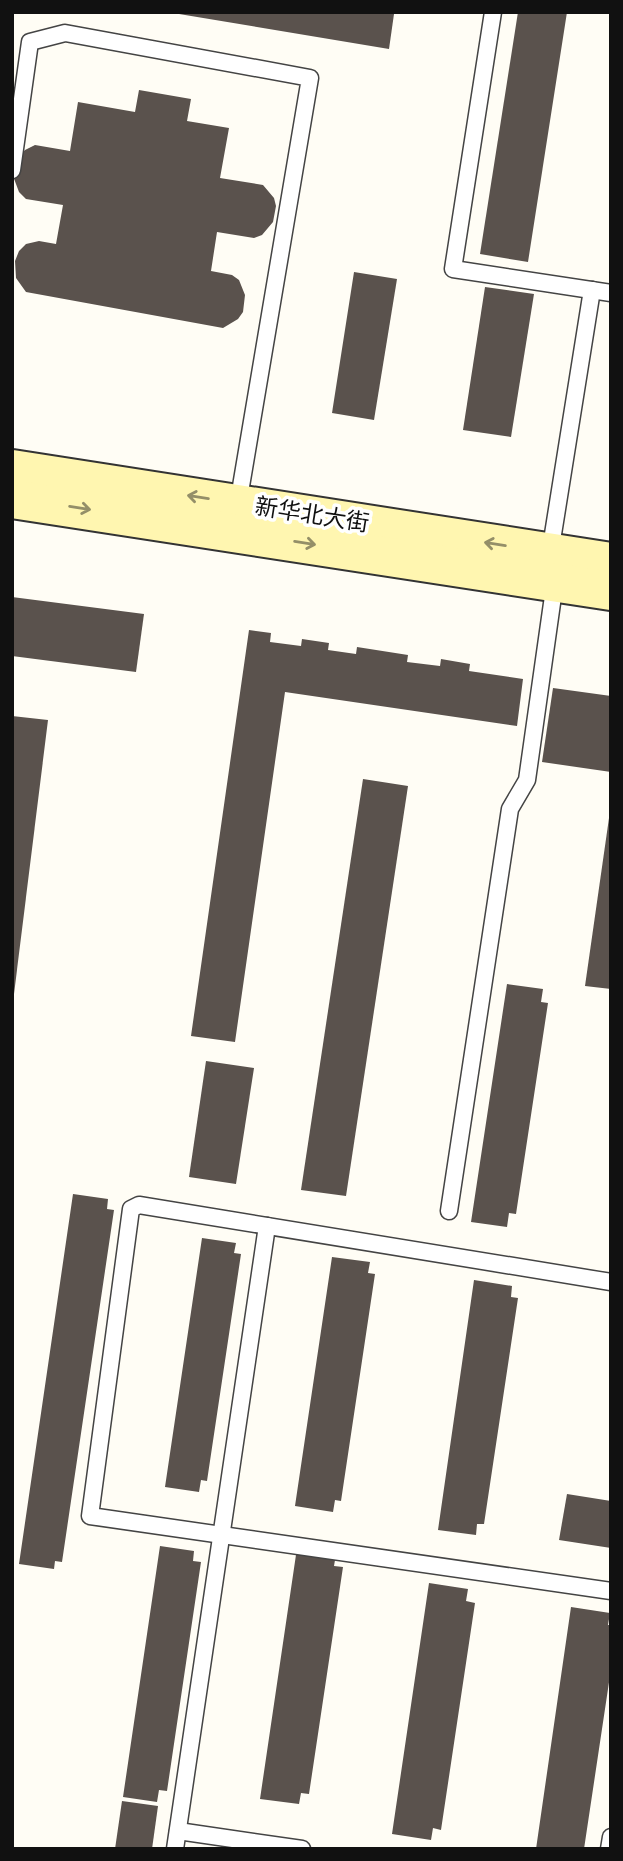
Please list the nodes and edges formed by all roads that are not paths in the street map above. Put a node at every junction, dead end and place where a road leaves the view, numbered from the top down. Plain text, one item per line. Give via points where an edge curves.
1 (493, 12) edge
2 (12, 170) edge
3 (592, 290) junction
4 (611, 293) edge
5 (12, 470) edge
6 (12, 499) edge
7 (239, 504) junction
8 (611, 562) edge
9 (553, 568) junction
10 (611, 591) edge
11 (449, 1211) dead end
12 (267, 1226) junction
13 (611, 1282) edge
14 (221, 1535) junction
15 (611, 1591) edge
16 (178, 1831) junction
17 (611, 1836) edge
18 (175, 1849) edge
19 (302, 1849) edge
20 (609, 1849) edge

1 - 3 lane via 453,269
2 - 7 lane via 30,42 45,37 65,33 310,78
3 - 4 lane
3 - 9 lane
7 -> 5 main road, 新华北大街
6 -> 9 main road, 新华北大街
9 -> 7 main road, 新华北大街
8 - 9 main road, 新华北大街
9 - 10 main road, 新华北大街
9 - 11 lane via 527,780 510,809
12 - 13 lane
12 - 14 lane
12 - 14 lane via 139,1205 131,1209 90,1516
14 - 15 lane
14 - 16 lane
16 - 18 lane
16 - 19 lane
17 - 20 lane

